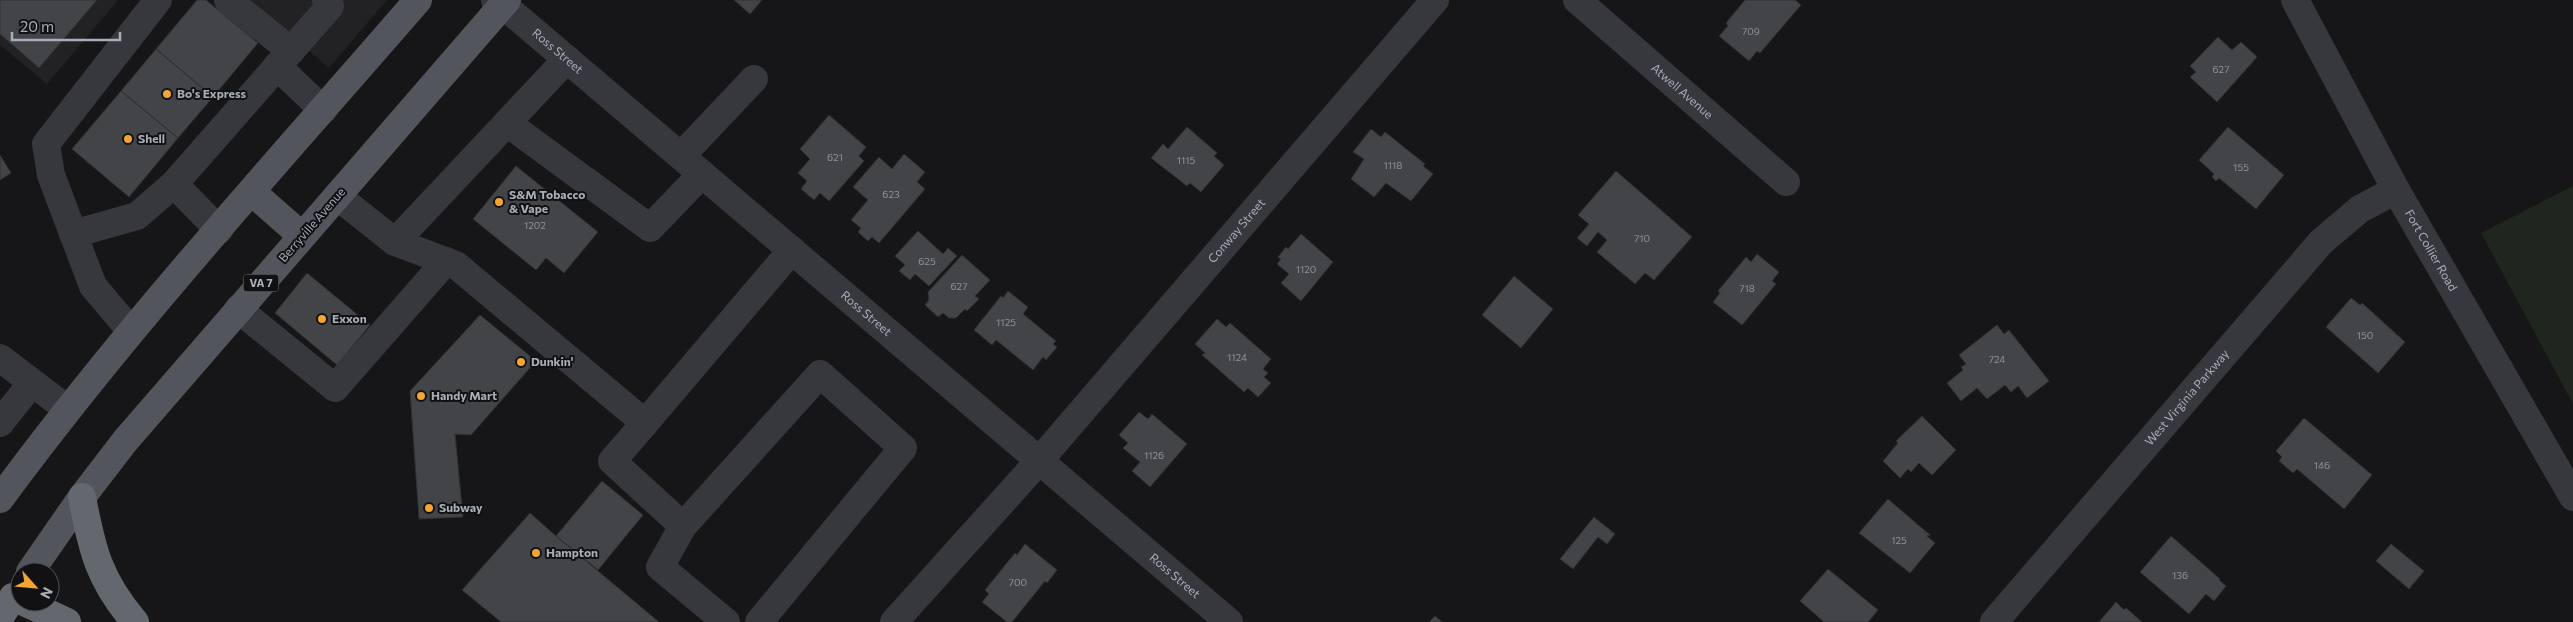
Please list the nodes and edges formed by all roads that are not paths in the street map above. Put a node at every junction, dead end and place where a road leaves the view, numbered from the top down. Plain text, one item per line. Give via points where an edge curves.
1 (158, 0) edge
2 (228, 0) edge
3 (326, 0) edge
4 (418, 0) edge
5 (1435, 0) edge
6 (1577, 0) edge
7 (2295, 0) edge
8 (502, 1) edge
9 (284, 59) junction
10 (567, 59) junction
11 (754, 79) dead end
12 (323, 110) junction
13 (507, 123) junction
14 (681, 156) junction
15 (702, 174) junction
16 (1786, 182) dead end
17 (174, 184) junction
18 (2396, 190) junction
19 (252, 192) junction
20 (336, 196) junction
21 (219, 230) junction
22 (73, 234) junction
23 (302, 236) junction
24 (395, 242) junction
25 (792, 250) junction
26 (446, 261) junction
27 (238, 309) junction
28 (131, 331) junction
29 (2, 364) edge
30 (32, 383) junction
31 (67, 409) junction
32 (0, 422) edge
33 (645, 423) junction
34 (1039, 462) junction
35 (82, 497) junction
36 (2573, 497) edge
37 (0, 499) edge
38 (682, 526) junction
39 (37, 562) edge
40 (44, 612) edge
41 (67, 622) edge
42 (135, 622) edge
43 (726, 622) edge
44 (759, 622) edge
45 (894, 622) edge
46 (1229, 622) edge
47 (1994, 622) edge

1 - 22 street via 46,144 51,175
2 - 9 street
3 - 9 street via 330,6
4 - 12 main road
5 - 34 street, Conway Street
6 - 16 street, Atwell Avenue
7 - 18 street, Fort Collier Road
8 - 10 street, Ross Street
8 - 20 main road, Berryville Avenue / VA 7
9 - 12 street
9 - 17 street
10 - 13 street
10 - 14 street, Ross Street
11 - 14 street
12 - 19 main road
13 - 15 street via 650,228
13 - 24 street
14 - 15 street, Ross Street
15 - 25 street, Ross Street
17 - 21 street
17 - 22 street via 137,216
18 - 36 street, Fort Collier Road
18 - 47 street, West Virginia Parkway via 2360,209 2321,242
19 - 21 main road
19 - 23 main road
20 - 23 main road, Berryville Avenue / VA 7
20 - 24 street
21 - 28 main road
22 - 28 street via 93,286
23 - 27 main road, Berryville Avenue / VA 7
24 - 26 street
25 - 33 street
25 - 34 street, Ross Street
26 - 27 street via 335,388
26 - 33 street via 456,265
27 - 35 main road, Berryville Avenue / VA 7 via 125,441
28 - 31 main road
29 - 30 street
30 - 31 street
30 - 32 street
31 - 37 main road
33 - 38 street via 612,461
34 - 45 street, Conway Street
34 - 46 street, Ross Street
35 - 39 main road, Berryville Avenue / VA 7
35 - 42 highway via 96,562 119,603
38 - 43 street via 660,567
38 - 44 street via 820,374 903,448
40 - 41 highway

